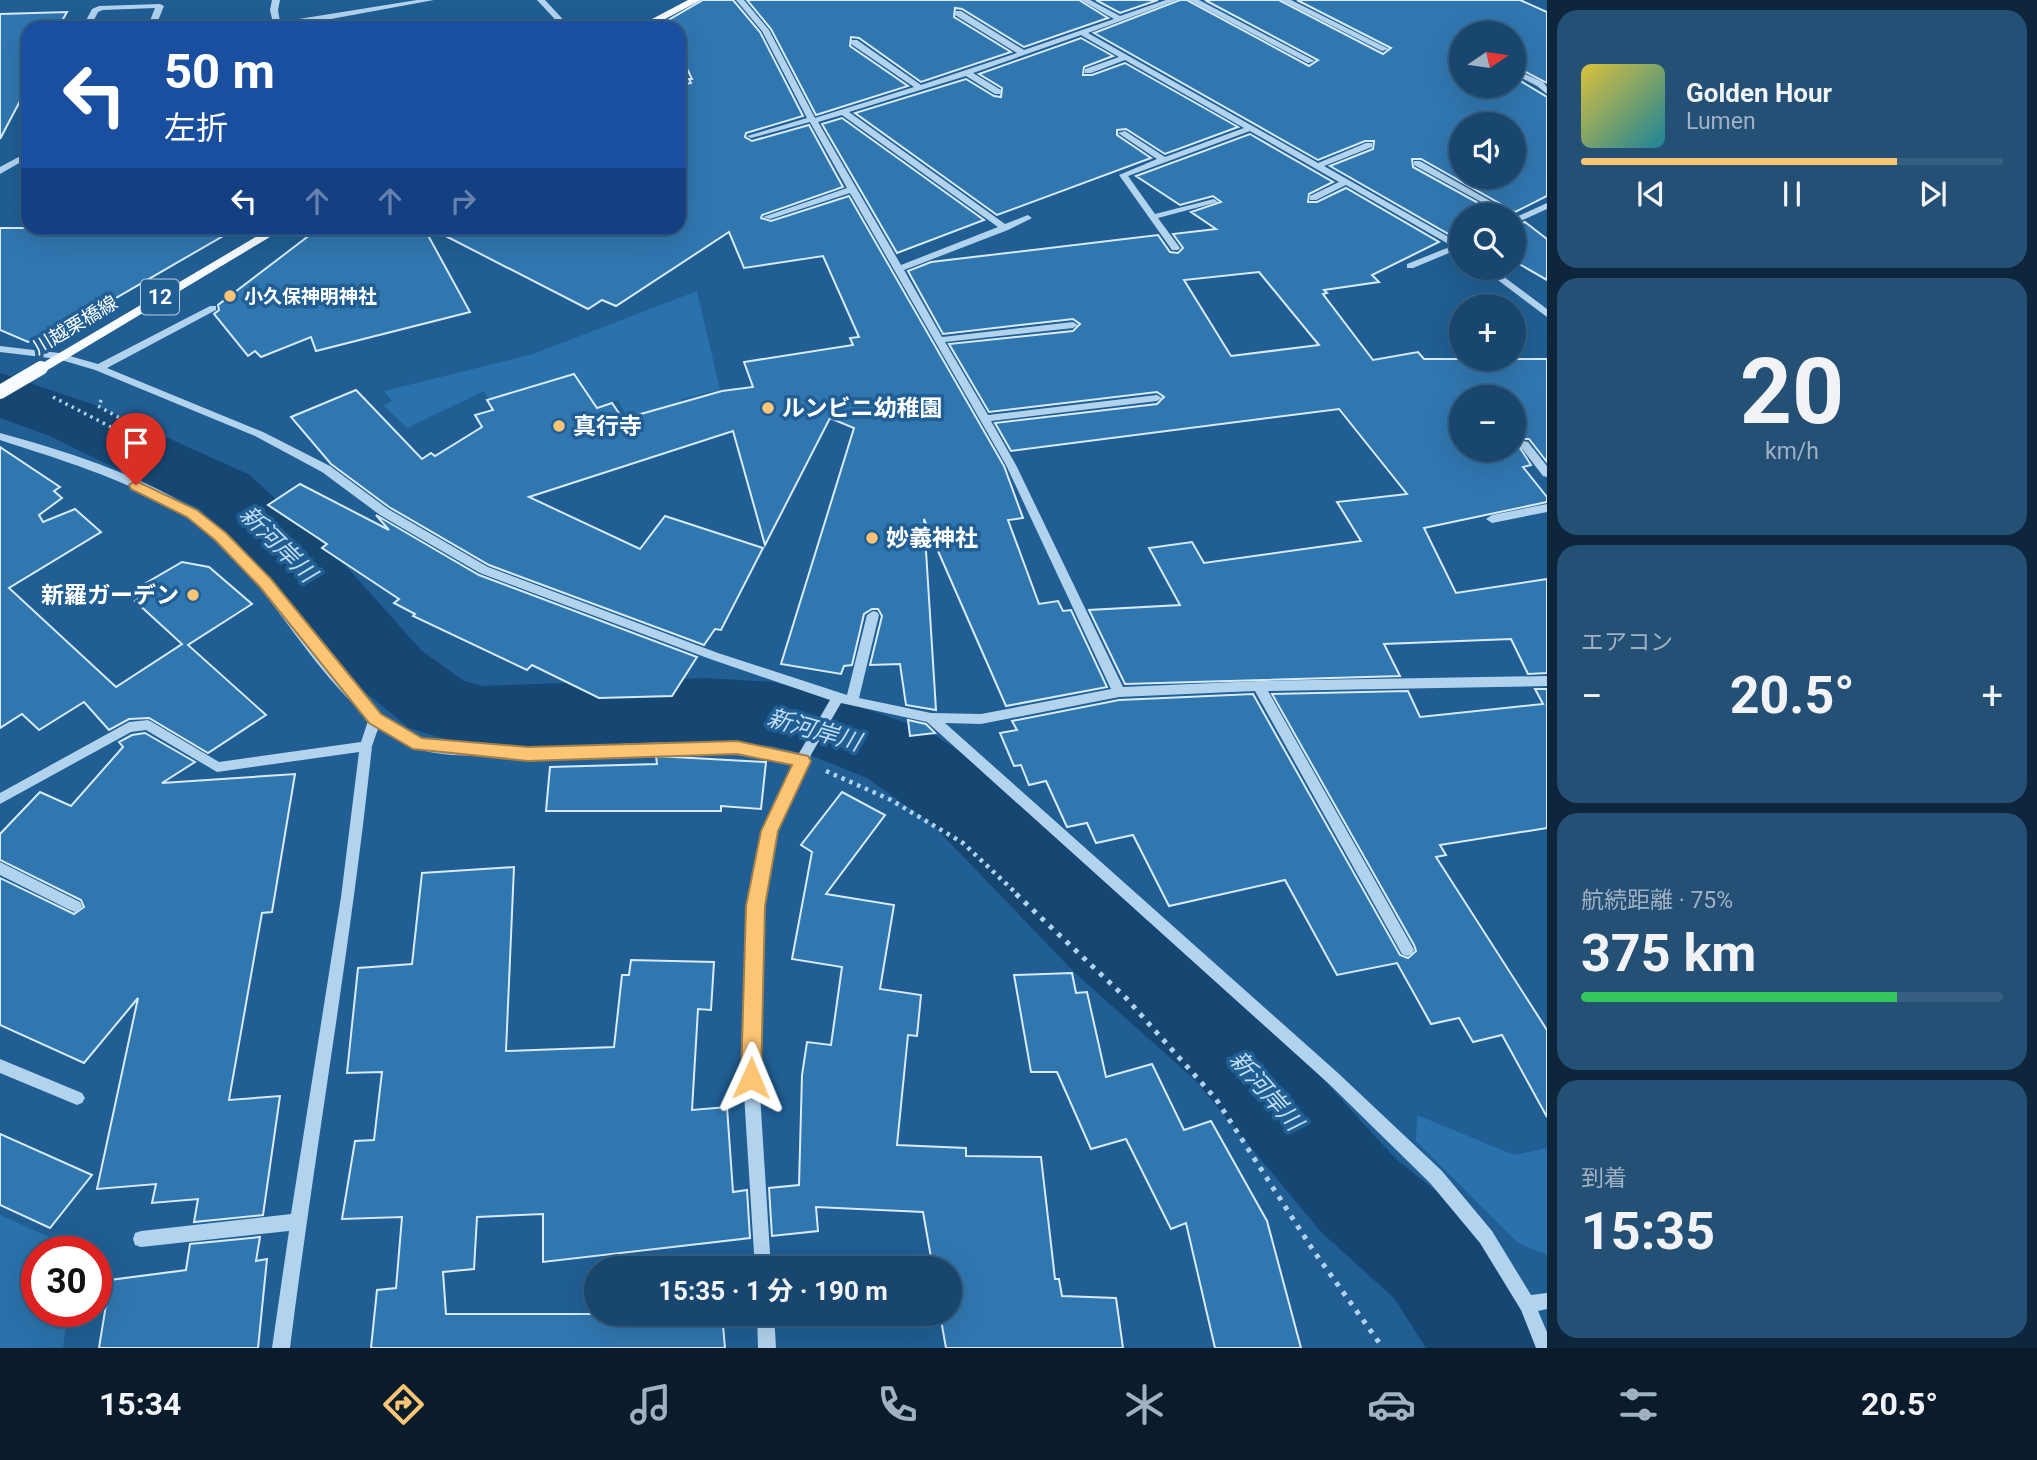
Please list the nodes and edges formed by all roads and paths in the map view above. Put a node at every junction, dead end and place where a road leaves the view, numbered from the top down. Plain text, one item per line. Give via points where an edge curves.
1 (276, 0) edge
2 (430, 0) edge
3 (541, 0) edge
4 (696, 0) edge
5 (740, 0) edge
6 (1085, 0) edge
7 (1172, 0) edge
8 (1193, 0) edge
9 (1285, 0) edge
10 (958, 13) dead end
11 (1118, 18) junction
12 (90, 21) edge
13 (154, 21) edge
14 (276, 21) edge
15 (311, 21) edge
16 (561, 21) edge
17 (654, 21) edge
18 (1082, 33) junction
19 (854, 42) dead end
20 (1385, 49) dead end
21 (1023, 53) junction
22 (1126, 57) junction
23 (1311, 61) dead end
24 (1088, 71) dead end
25 (967, 73) junction
26 (1526, 77) edge
27 (920, 88) junction
28 (998, 92) dead end
29 (1547, 92) edge
30 (843, 113) junction
31 (813, 120) junction
32 (1250, 128) junction
33 (1122, 133) dead end
34 (751, 136) dead end
35 (1369, 145) dead end
36 (21, 159) edge
37 (1164, 160) junction
38 (1417, 163) dead end
39 (1317, 166) junction
40 (0, 171) edge
41 (1346, 182) junction
42 (852, 189) junction
43 (1313, 198) dead end
44 (1214, 202) dead end
45 (1488, 203) edge
46 (1547, 206) edge
47 (1526, 214) edge
48 (767, 217) dead end
49 (1152, 217) junction
50 (1028, 218) dead end
51 (1005, 228) junction
52 (267, 235) edge
53 (1449, 240) edge
54 (1175, 248) dead end
55 (1449, 250) edge
56 (1410, 266) dead end
57 (899, 269) junction
58 (1503, 280) edge
59 (213, 308) dead end
60 (1547, 314) edge
61 (1073, 325) dead end
62 (939, 340) junction
63 (0, 349) edge
64 (59, 356) junction
65 (99, 368) junction
66 (114, 374) junction
67 (0, 391) edge
68 (45, 393) dead end
69 (1157, 398) dead end
70 (985, 419) junction
71 (0, 436) edge
72 (1526, 447) edge
73 (1547, 473) edge
74 (1547, 508) edge
75 (1492, 519) dead end
76 (873, 615) dead end
77 (1547, 681) edge
78 (1259, 686) junction
79 (1119, 692) junction
80 (838, 698) junction
81 (852, 702) junction
82 (375, 718) junction
83 (931, 718) junction
84 (366, 746) junction
85 (804, 756) junction
86 (0, 799) edge
87 (0, 869) edge
88 (75, 906) dead end
89 (1407, 950) dead end
90 (0, 1066) edge
91 (77, 1098) dead end
92 (296, 1222) junction
93 (141, 1239) dead end
94 (762, 1256) edge
95 (1547, 1301) edge
96 (1527, 1304) junction
97 (766, 1326) edge
98 (281, 1348) edge
99 (767, 1348) edge
100 (1383, 1348) edge
101 (1545, 1348) edge

1 - 14 street
2 - 15 street
3 - 16 lane
4 - 17 main road
5 - 31 street via 765,30
6 - 11 street
7 - 11 street
8 - 23 street
9 - 20 street
10 - 21 street
11 - 18 street
12 - 13 street via 102,8 160,6
18 - 21 street
18 - 22 street
19 - 27 street
21 - 25 street
22 - 24 street
22 - 32 street
25 - 27 street
25 - 28 street
26 - 29 street
27 - 30 street
30 - 31 street
30 - 51 lane
31 - 34 street
31 - 42 street
32 - 37 street
32 - 39 street
33 - 37 street
35 - 39 lane
36 - 40 street
37 - 49 street via 1122,175
38 - 45 street
39 - 41 street
41 - 43 street
41 - 53 street
42 - 48 street
42 - 57 street
44 - 49 street
46 - 47 street
49 - 54 street
50 - 51 street
51 - 57 street
52 - 64 main road, 川越栗橋線 / 12
55 - 56 street
57 - 62 street
58 - 60 street
59 - 65 street
61 - 62 street
62 - 70 street
63 - 64 street
64 - 65 street
64 - 67 main road, 川越栗橋線 / 12, bridge
65 - 66 street
66 - 68 path via 98,406 147,433 138,441
66 - 80 street via 260,434 326,469 384,512 484,570
69 - 70 street
70 - 79 street via 1011,464
71 - 82 street via 121,479 192,514 265,583
72 - 73 street
74 - 75 street
76 - 81 street
77 - 78 street
78 - 79 street
78 - 89 street
79 - 83 street via 981,719
80 - 81 street
80 - 85 street
81 - 83 street
82 - 84 street
82 - 85 street via 419,744 447,748 528,754 737,747
83 - 96 street via 1334,1077 1436,1177 1486,1237
84 - 86 street via 217,767 148,726 129,727
84 - 92 street via 346,925
85 - 94 street via 769,831 755,906 751,1078
85 - 100 path via 963,843 1126,998 1216,1099
87 - 88 street
90 - 91 street
92 - 93 street
92 - 98 street
95 - 96 street
96 - 101 street
97 - 99 street

